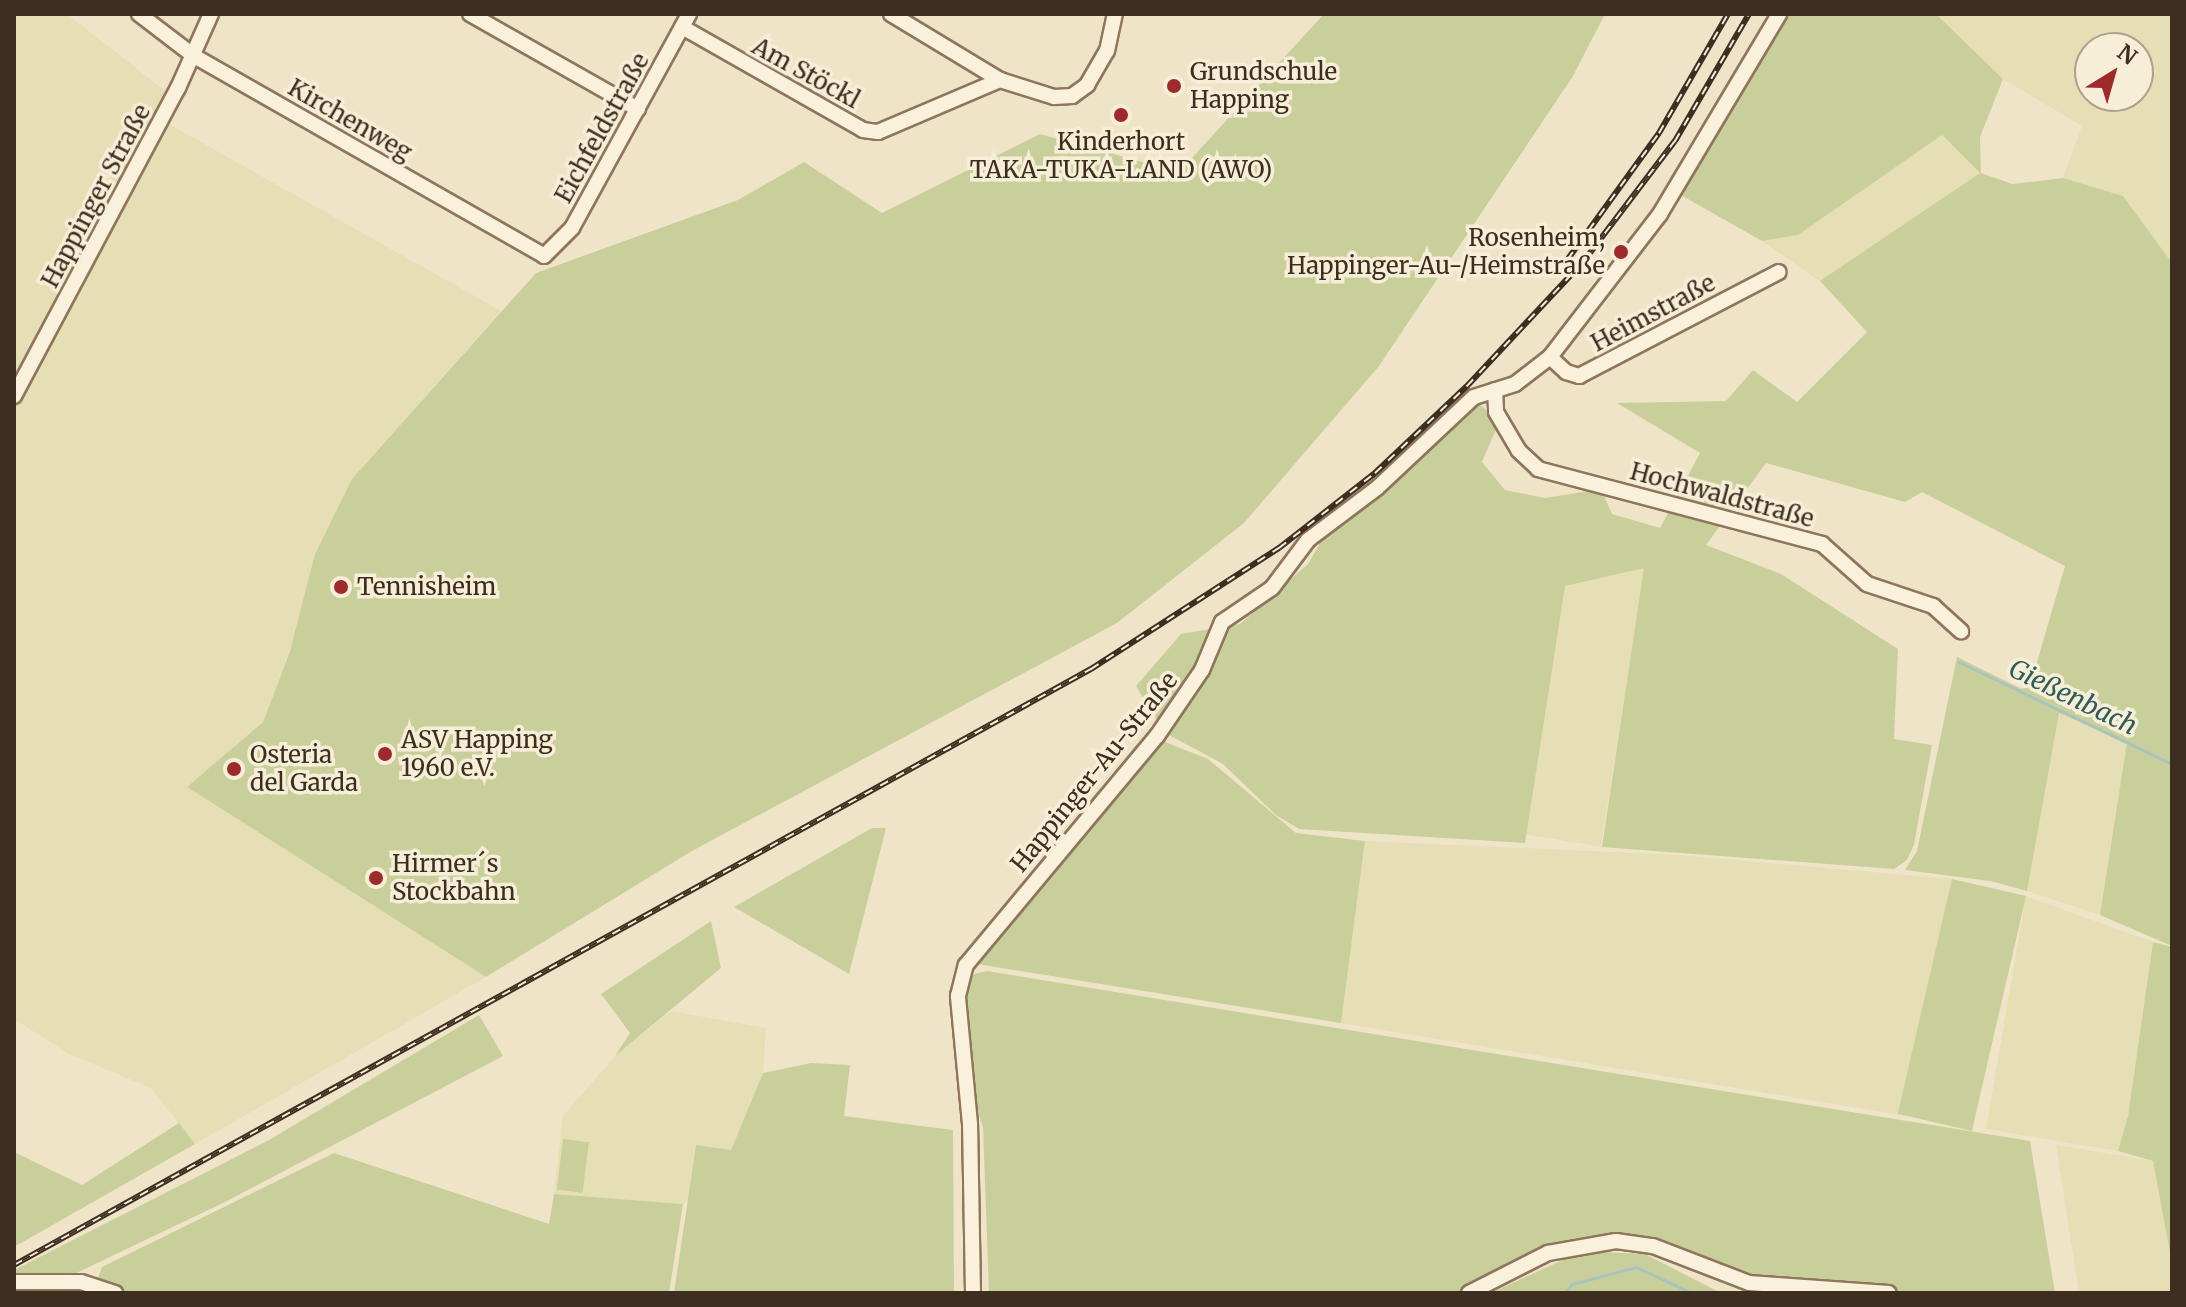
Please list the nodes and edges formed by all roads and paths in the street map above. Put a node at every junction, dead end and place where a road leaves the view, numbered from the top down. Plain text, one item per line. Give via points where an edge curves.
1 (139, 14) edge
2 (211, 14) edge
3 (470, 14) edge
4 (891, 14) edge
5 (1115, 14) edge
6 (1779, 14) edge
7 (686, 21) edge
8 (194, 56) junction
9 (1000, 80) junction
10 (638, 109) junction
11 (544, 256) joint
12 (1779, 272) dead end
13 (1550, 357) junction
14 (1495, 390) junction
15 (14, 396) edge
16 (1961, 631) dead end
17 (14, 1282) edge
18 (115, 1293) edge
19 (973, 1293) edge
20 (1469, 1293) edge
21 (1889, 1293) edge

1 - 8 street, Kirchenweg
2 - 8 street, Happinger Straße
3 - 10 street
4 - 9 street
5 - 9 street via 1098,69 1072,96 1054,97
6 - 13 street, Happinger-Au-Straße via 1660,214
7 - 9 street, Am Stöckl via 863,130 878,132
7 - 10 street, Eichfeldstraße
8 - 11 street, Kirchenweg
8 - 15 street, Happinger Straße
10 - 11 street, Eichfeldstraße via 572,228
12 - 13 street, Heimstraße via 1579,376
13 - 14 street, Happinger-Au-Straße via 1515,384
14 - 16 street, Hochwaldstraße via 1496,412 1519,451 1538,469 1822,544 1867,584 1933,606
14 - 19 street, Happinger-Au-Straße via 1474,397 1377,488 1308,540 1272,588 1222,622 1202,670 1157,736 966,965 958,1008 970,1124
17 - 18 street via 81,1282
20 - 21 street via 1548,1253 1616,1241 1653,1246 1749,1283

